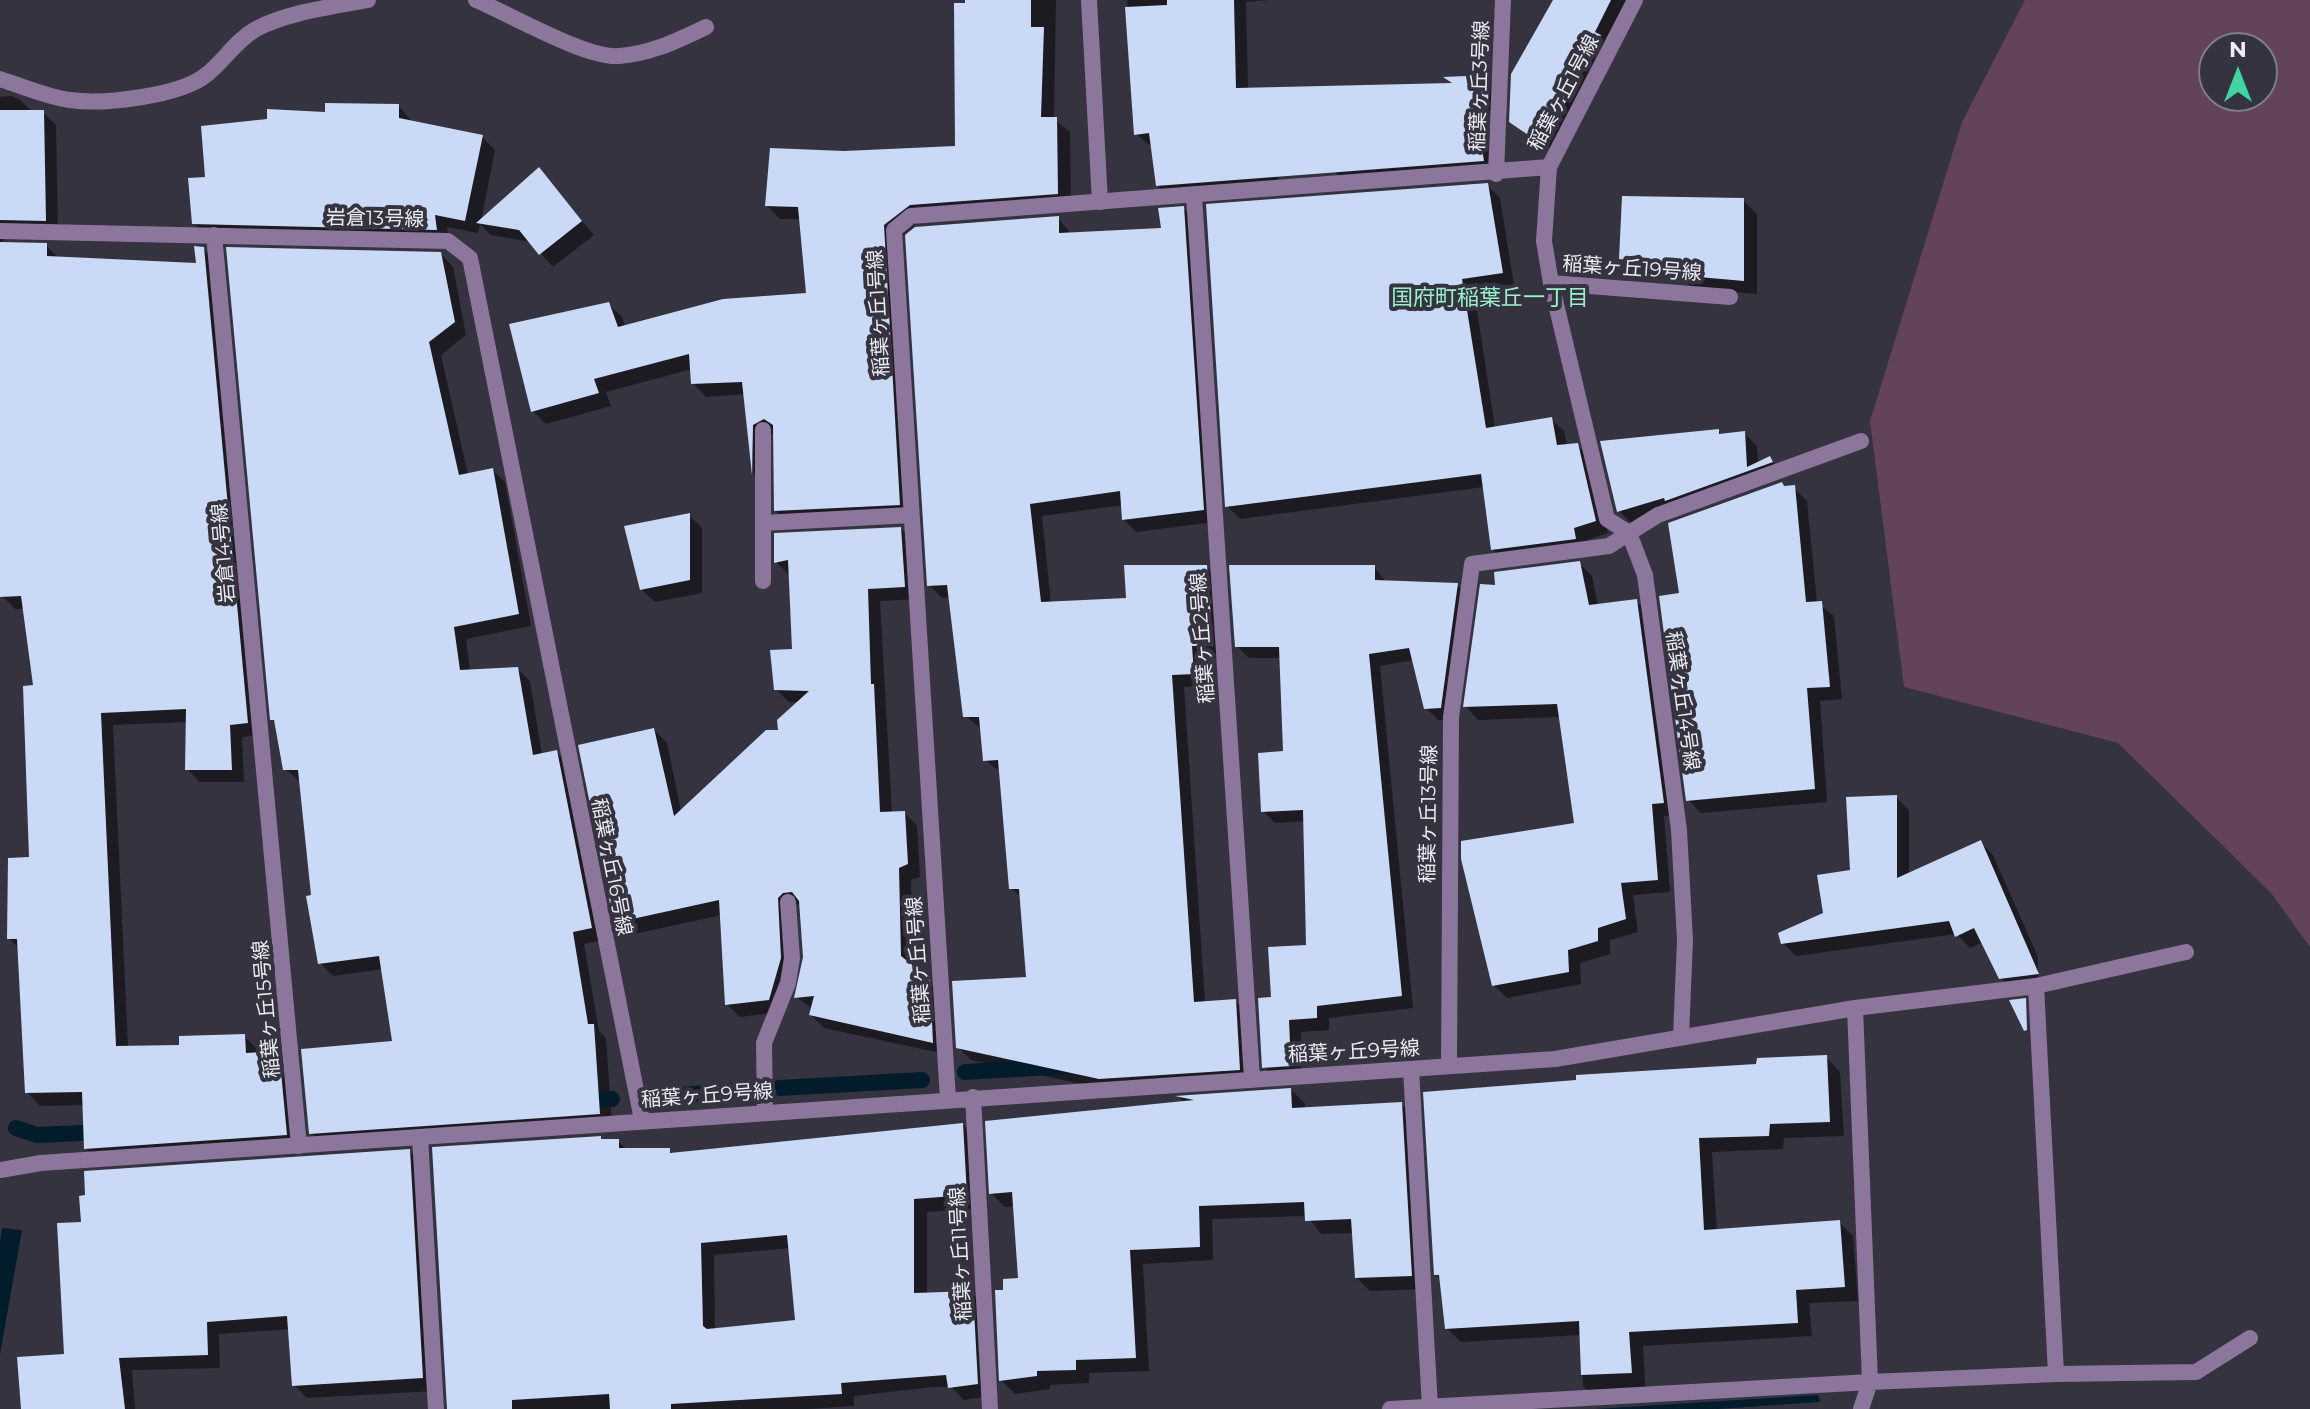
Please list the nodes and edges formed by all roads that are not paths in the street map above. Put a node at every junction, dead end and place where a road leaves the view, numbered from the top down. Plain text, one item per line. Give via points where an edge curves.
1 (368, 0) edge
2 (476, 0) edge
3 (1089, 0) edge
4 (1503, 0) edge
5 (1635, 0) edge
6 (706, 27) dead end
7 (0, 79) edge
8 (1549, 167) junction
9 (1496, 174) junction
10 (1194, 196) junction
11 (1100, 202) junction
12 (0, 231) edge
13 (214, 235) junction
14 (1551, 283) junction
15 (1730, 297) dead end
16 (763, 430) dead end
17 (1861, 441) dead end
18 (911, 515) junction
19 (763, 523) junction
20 (1629, 533) junction
21 (763, 581) dead end
22 (542, 620) joint
23 (274, 868) joint
24 (788, 902) dead end
25 (2186, 952) dead end
26 (2036, 986) junction
27 (1855, 1008) junction
28 (1681, 1037) junction
29 (1449, 1066) junction
30 (1411, 1069) junction
31 (1252, 1078) junction
32 (973, 1097) junction
33 (948, 1099) junction
34 (765, 1111) junction
35 (642, 1120) junction
36 (420, 1137) junction
37 (299, 1146) junction
38 (0, 1170) edge
39 (2250, 1338) dead end
40 (2056, 1374) junction
41 (1870, 1382) junction
42 (1430, 1407) junction
43 (436, 1409) edge
44 (990, 1409) edge
45 (1390, 1409) edge
46 (1861, 1409) edge

1 - 7 street via 256,29 205,76 183,88 102,102 68,100
2 - 6 street via 588,51 616,57 654,51
3 - 11 street
4 - 9 street, 稲葉ヶ丘3号線
5 - 8 street, 稲葉ヶ丘1号線
8 - 9 street, 稲葉ヶ丘1号線
8 - 14 street, 稲葉ヶ丘19号線 via 1544,241
9 - 10 street, 稲葉ヶ丘1号線
10 - 11 street, 稲葉ヶ丘1号線
10 - 31 street, 稲葉ヶ丘2号線
11 - 18 street, 稲葉ヶ丘1号線 via 911,216 894,230
12 - 13 street, 岩倉13号線
13 - 22 street, 岩倉13号線 via 448,241 470,258
13 - 23 street, 岩倉14号線
14 - 15 street, 稲葉ヶ丘19号線
14 - 20 street via 1607,519
16 - 19 street
17 - 20 street via 1658,515
18 - 19 street
18 - 33 street, 稲葉ヶ丘1号線
19 - 21 street
20 - 28 street, 稲葉ヶ丘14号線 via 1645,575 1679,830 1685,940
20 - 29 street, 稲葉ヶ丘13号線 via 1609,546 1472,564 1451,717
22 - 35 street, 稲葉ヶ丘16号線
23 - 37 street, 稲葉ヶ丘15号線
24 - 34 street via 792,958 788,983 764,1043
25 - 26 street, 稲葉ヶ丘9号線
26 - 27 street, 稲葉ヶ丘9号線
26 - 40 street
27 - 28 street, 稲葉ヶ丘9号線
27 - 41 street
28 - 29 street, 稲葉ヶ丘9号線 via 1555,1059
29 - 30 street, 稲葉ヶ丘9号線
30 - 31 street, 稲葉ヶ丘9号線
30 - 42 street
31 - 32 street, 稲葉ヶ丘9号線
32 - 33 street, 稲葉ヶ丘9号線
32 - 44 street, 稲葉ヶ丘11号線
33 - 34 street, 稲葉ヶ丘9号線
34 - 35 street, 稲葉ヶ丘9号線
35 - 36 street, 稲葉ヶ丘9号線
36 - 37 street, 稲葉ヶ丘9号線
36 - 43 street
37 - 38 street, 稲葉ヶ丘9号線
39 - 40 street via 2196,1372
40 - 41 street
41 - 42 street
41 - 46 street
42 - 45 street

